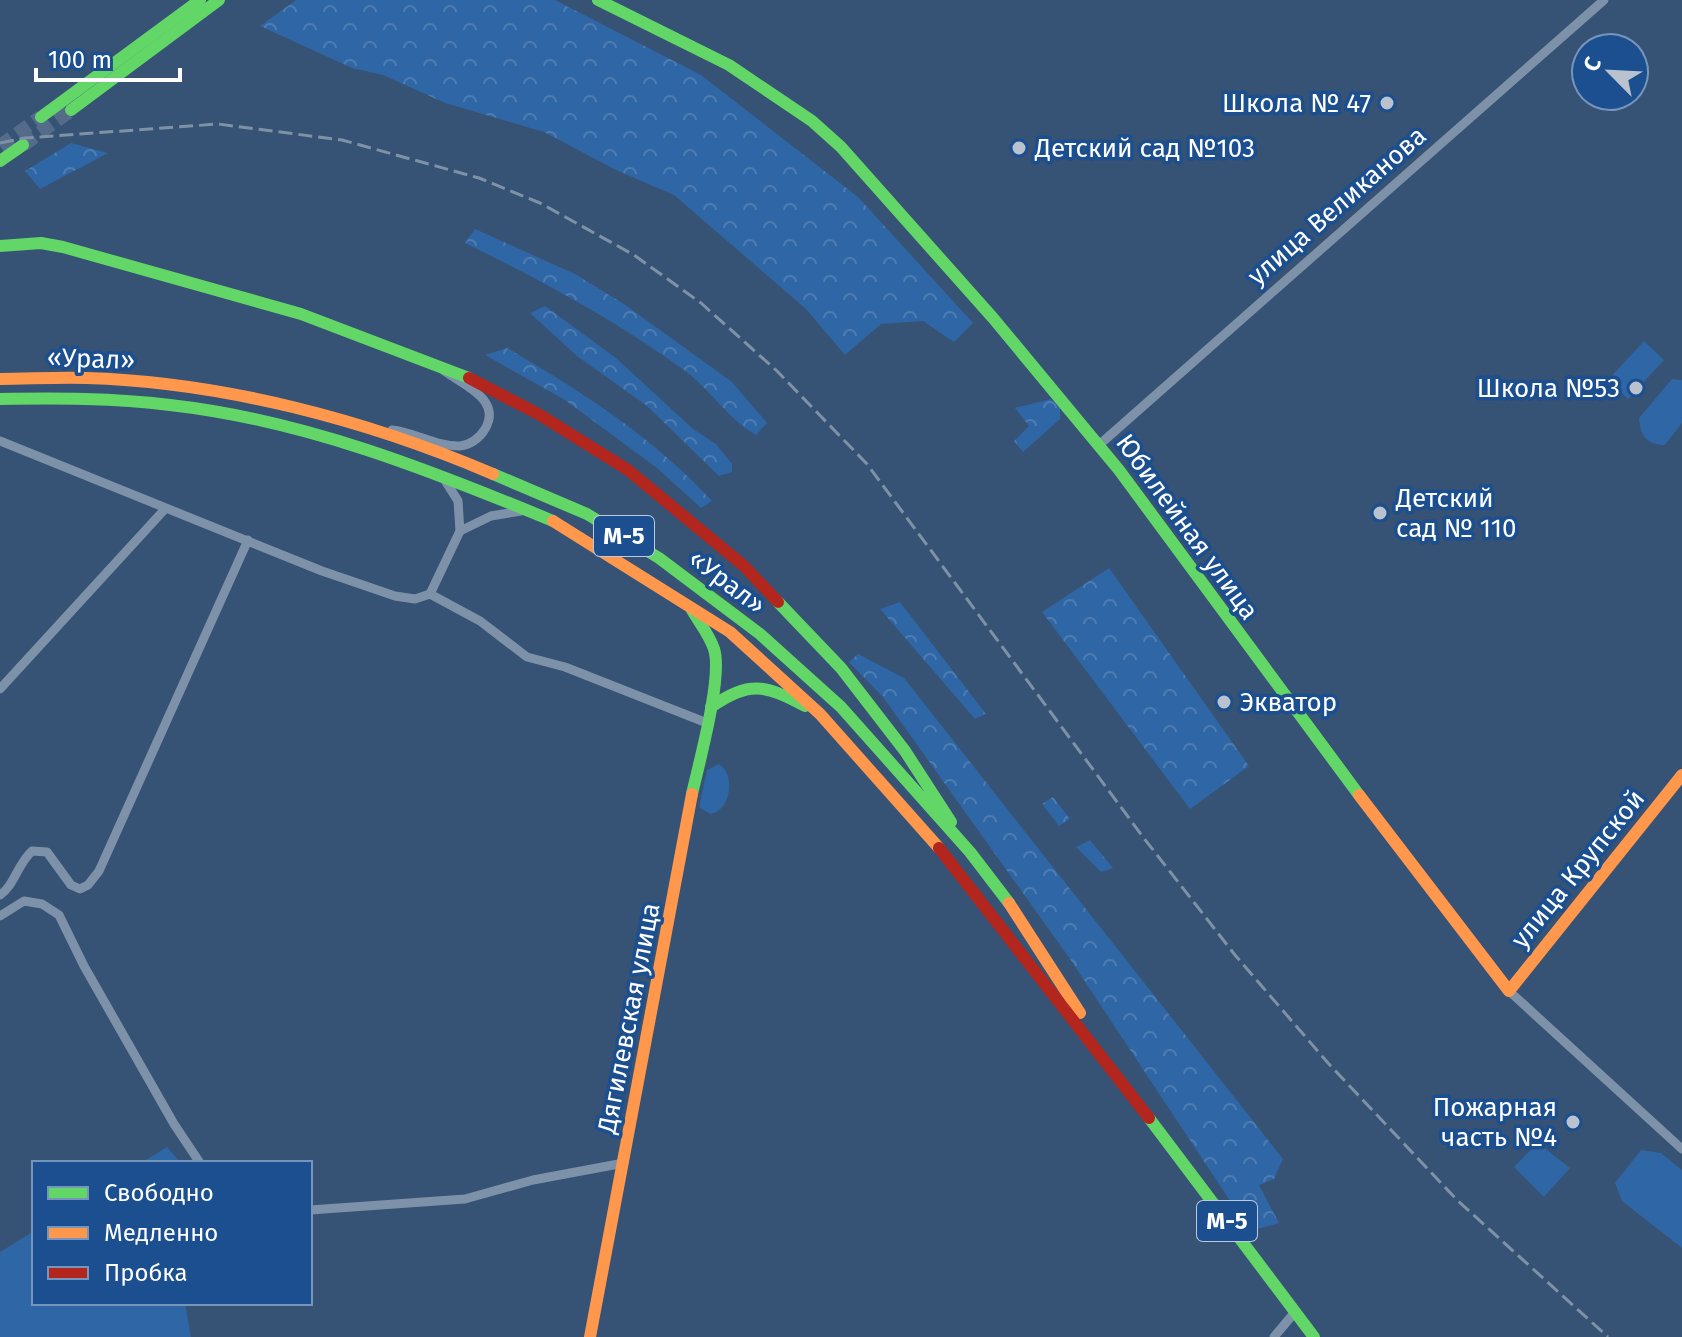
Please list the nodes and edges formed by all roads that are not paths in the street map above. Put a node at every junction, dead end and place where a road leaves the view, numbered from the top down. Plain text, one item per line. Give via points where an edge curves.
1 (200, 0) edge
2 (219, 0) edge
3 (598, 0) edge
4 (1604, 0) edge
5 (71, 110) tunnel mouth
6 (41, 117) tunnel mouth
7 (23, 145) tunnel mouth
8 (0, 161) edge
9 (0, 246) edge
10 (437, 365) junction
11 (0, 379) edge
12 (0, 399) edge
13 (369, 428) junction
14 (0, 441) edge
15 (1099, 445) junction
16 (442, 475) junction
17 (165, 509) junction
18 (524, 510) junction
19 (460, 531) junction
20 (248, 540) junction
21 (430, 594) junction
22 (689, 605) junction
23 (0, 689) edge
24 (711, 707) junction
25 (820, 714) junction
26 (707, 723) junction
27 (1682, 775) edge
28 (970, 852) junction
29 (0, 895) edge
30 (0, 916) edge
31 (1509, 991) junction
32 (1139, 1106) junction
33 (1682, 1149) edge
34 (199, 1161) edge
35 (624, 1163) junction
36 (312, 1210) edge
37 (1295, 1312) junction
38 (590, 1337) edge
39 (1274, 1337) edge
40 (1314, 1337) edge

1 - 6 main road
2 - 5 main road
3 - 15 main road, Юбилейная улица via 729,65 812,121 993,318
4 - 15 street, улица Великанова
7 - 8 main road
9 - 10 main road via 41,243 159,273 313,317
10 - 13 street via 484,399 488,424 481,436 461,446 446,445 406,431
10 - 28 main road via 540,415 628,470 744,566 841,668 905,751
11 - 13 main road, «Урал» / М-5 via 87,378 221,393 290,405
12 - 16 main road, «Урал» / М-5 via 172,405 284,426
13 - 28 main road, «Урал» / М-5 via 587,514 659,558 760,634 841,707
14 - 17 street
15 - 31 main road, Юбилейная улица
16 - 18 main road, «Урал» / М-5
16 - 19 street via 458,501
17 - 20 street
17 - 23 street
18 - 19 street via 491,516
18 - 22 main road, «Урал» / М-5 via 561,524
19 - 21 street
20 - 21 street via 395,596 415,599
20 - 29 street via 99,871 80,889 71,885 47,852 32,851
21 - 26 street via 480,621 527,657
22 - 24 main road, Дягилевская улица via 714,649
22 - 25 main road, «Урал» / М-5 via 730,632
24 - 25 main road via 753,685 768,686
24 - 26 main road, Дягилевская улица
25 - 32 main road, «Урал» / М-5 via 937,845
26 - 35 main road, Дягилевская улица
27 - 31 main road, улица Крупской
28 - 32 main road, «Урал» / М-5 via 1009,902
30 - 34 street via 24,901 59,915
31 - 33 street, Юбилейная улица
32 - 37 main road, «Урал» / М-5
35 - 36 street via 465,1199
35 - 38 main road, Дягилевская улица
37 - 39 street
37 - 40 main road, «Урал» / М-5

